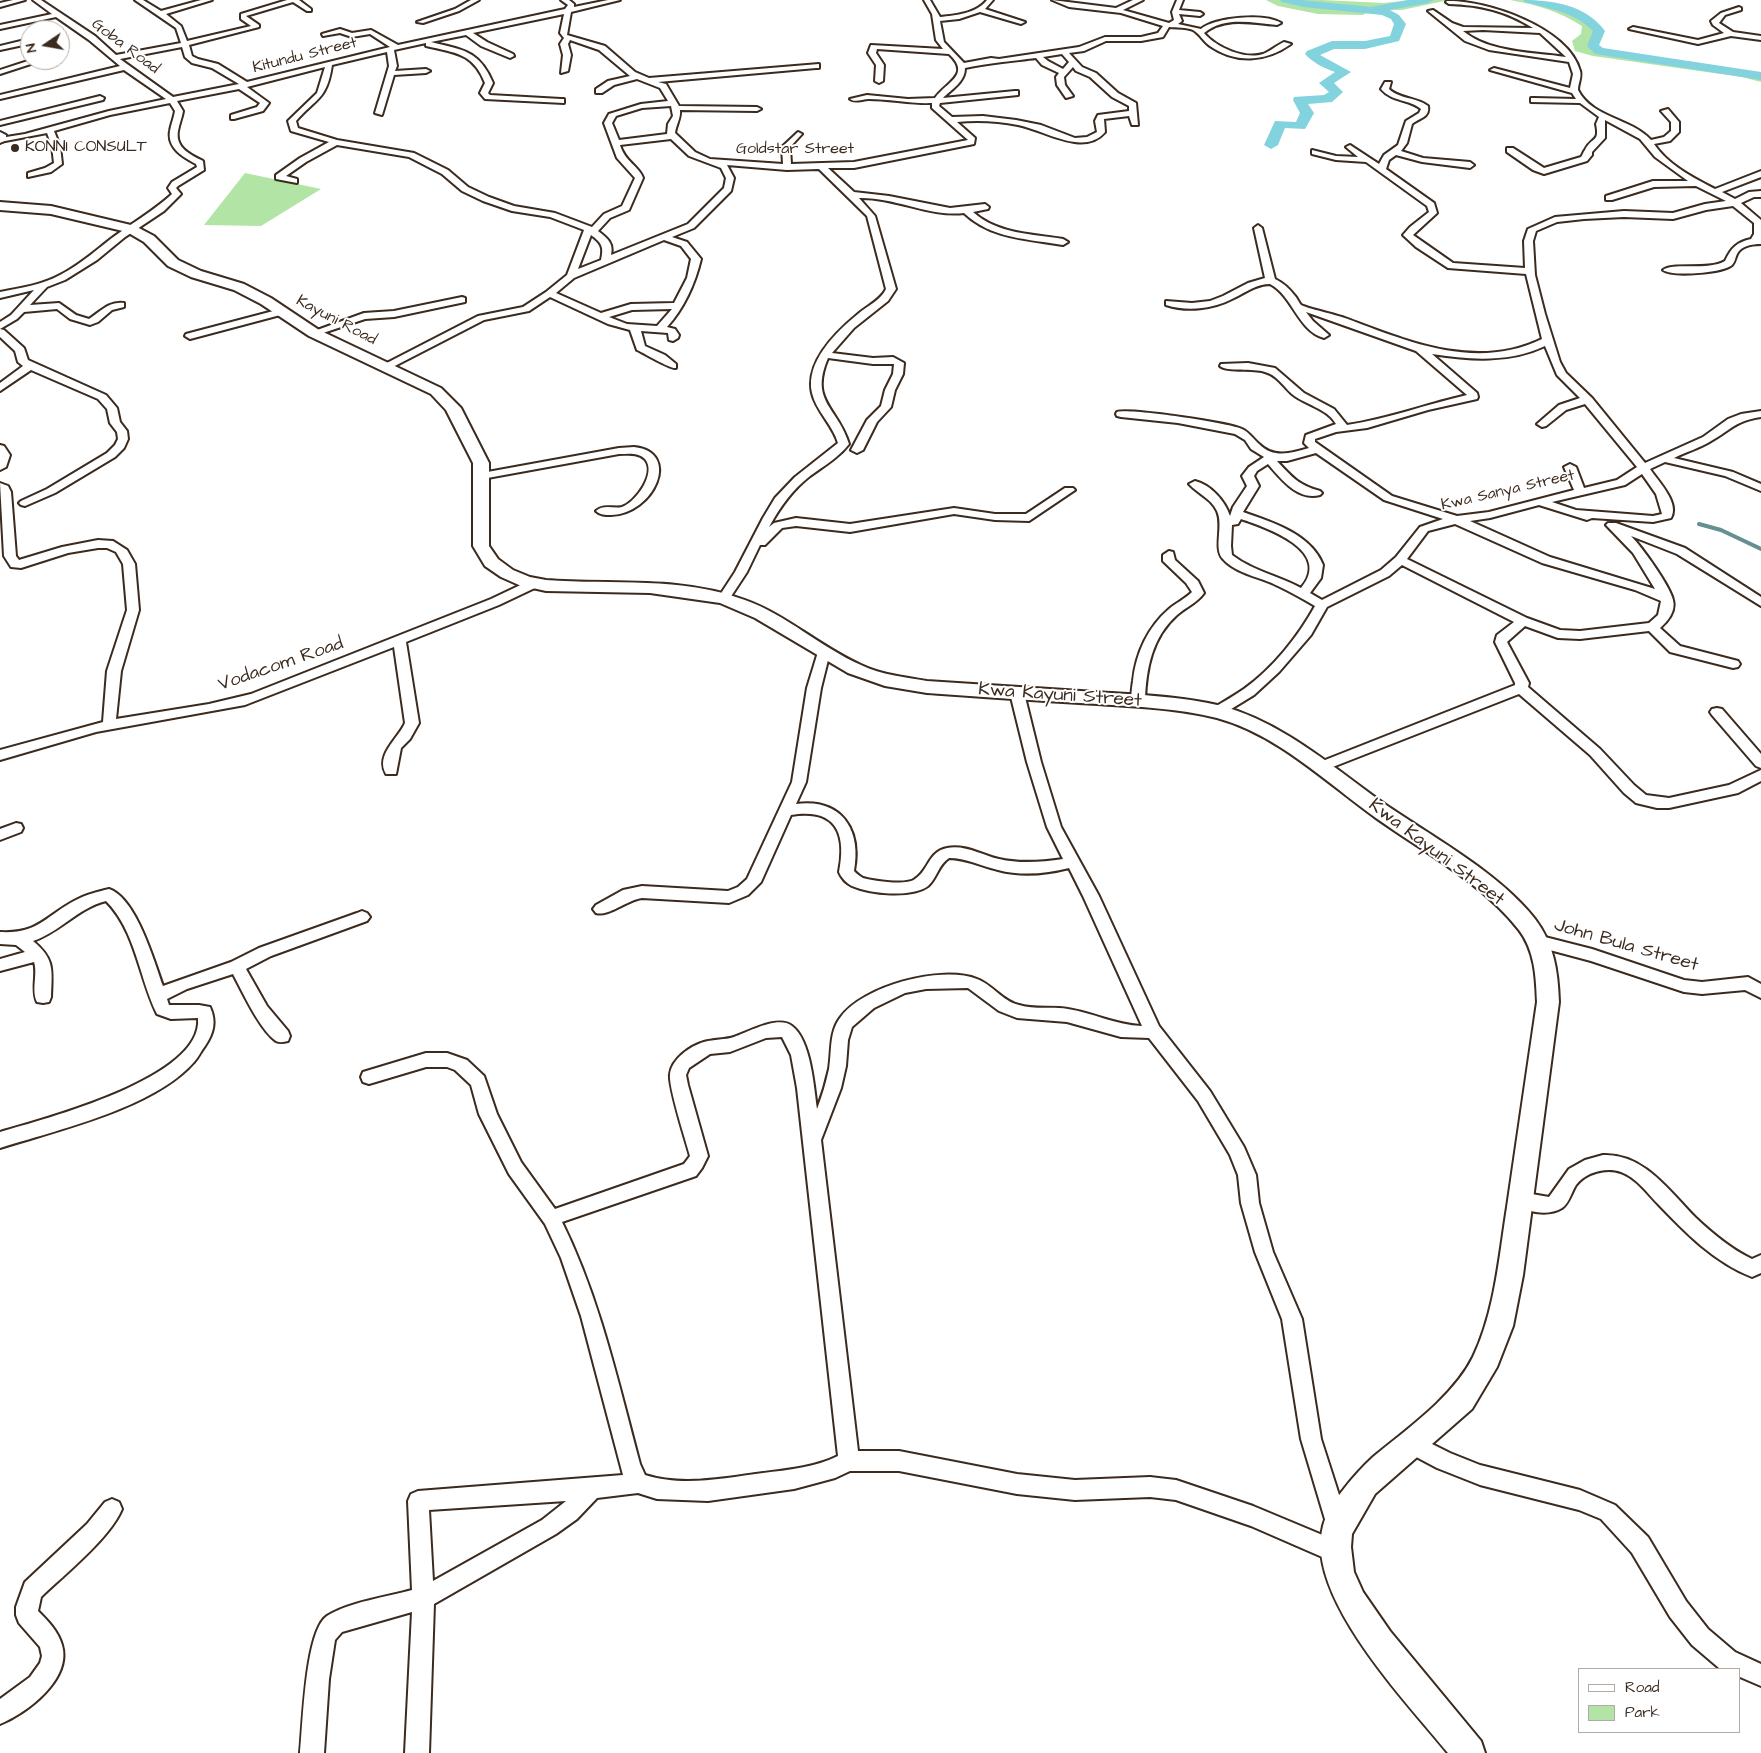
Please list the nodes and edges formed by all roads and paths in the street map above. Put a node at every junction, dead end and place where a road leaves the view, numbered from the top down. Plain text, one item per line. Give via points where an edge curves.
1 (22, 0) edge
2 (36, 0) edge
3 (138, 0) edge
4 (209, 0) edge
5 (294, 0) edge
6 (476, 0) edge
7 (564, 0) edge
8 (617, 0) edge
9 (927, 0) edge
10 (990, 0) edge
11 (1055, 0) edge
12 (1140, 0) edge
13 (1180, 0) edge
14 (1449, 2) dead end
15 (0, 5) edge
16 (570, 9) junction
17 (1739, 9) dead end
18 (309, 10) dead end
19 (979, 10) junction
20 (1118, 10) junction
21 (1431, 11) dead end
22 (160, 12) junction
23 (1175, 12) junction
24 (1200, 14) dead end
25 (56, 15) junction
26 (937, 19) junction
27 (421, 22) dead end
28 (1022, 22) dead end
29 (1277, 23) dead end
30 (1169, 25) junction
31 (0, 27) edge
32 (1453, 28) junction
33 (1633, 28) dead end
34 (262, 31) dead end
35 (1542, 31) junction
36 (1201, 32) junction
37 (468, 33) junction
38 (326, 34) dead end
39 (1730, 34) junction
40 (568, 37) junction
41 (215, 38) junction
42 (1761, 38) edge
43 (1082, 39) dead end
44 (427, 42) junction
45 (20, 43) edge
46 (1097, 43) junction
47 (184, 44) junction
48 (1287, 44) dead end
49 (0, 48) edge
50 (393, 48) junction
51 (950, 52) junction
52 (1064, 52) junction
53 (510, 56) dead end
54 (1038, 56) junction
55 (975, 57) dead end
56 (113, 58) junction
57 (991, 60) junction
58 (1073, 62) junction
59 (1573, 63) junction
60 (329, 64) junction
61 (20, 66) edge
62 (816, 66) dead end
63 (962, 66) junction
64 (125, 67) junction
65 (1494, 70) dead end
66 (426, 71) dead end
67 (564, 71) dead end
68 (0, 72) edge
69 (1064, 72) junction
70 (391, 73) junction
71 (638, 76) junction
72 (649, 80) junction
73 (879, 81) dead end
74 (1388, 84) dead end
75 (243, 85) junction
76 (599, 91) dead end
77 (1576, 92) junction
78 (1015, 93) dead end
79 (0, 96) edge
80 (1069, 96) dead end
81 (100, 98) dead end
82 (854, 99) dead end
83 (172, 100) junction
84 (936, 100) junction
85 (1534, 100) dead end
86 (562, 101) dead end
87 (1583, 101) junction
88 (674, 106) junction
89 (757, 109) dead end
90 (1665, 111) dead end
91 (380, 113) dead end
92 (1133, 113) junction
93 (234, 117) dead end
94 (1603, 117) junction
95 (949, 120) junction
96 (0, 123) edge
97 (1135, 124) dead end
98 (50, 130) junction
99 (798, 134) dead end
100 (0, 135) edge
101 (673, 136) junction
102 (0, 140) edge
103 (336, 142) junction
104 (616, 143) junction
105 (1648, 143) junction
106 (1350, 147) dead end
107 (1510, 150) dead end
108 (1393, 151) junction
109 (1314, 152) dead end
110 (1368, 160) junction
111 (717, 163) junction
112 (1470, 165) dead end
113 (787, 167) junction
114 (822, 167) junction
115 (1382, 169) junction
116 (1761, 174) edge
117 (31, 175) dead end
118 (294, 181) dead end
119 (1699, 183) junction
120 (1715, 192) junction
121 (1761, 194) edge
122 (852, 195) junction
123 (1609, 198) dead end
124 (1734, 203) junction
125 (0, 206) edge
126 (985, 207) dead end
127 (966, 210) junction
128 (1258, 228) dead end
129 (131, 229) junction
130 (591, 230) junction
131 (667, 238) junction
132 (1758, 241) edge
133 (1063, 242) dead end
134 (606, 260) junction
135 (1668, 270) dead end
136 (1529, 271) junction
137 (571, 276) junction
138 (1270, 280) junction
139 (44, 285) junction
140 (549, 294) junction
141 (0, 295) edge
142 (462, 300) dead end
143 (1169, 303) dead end
144 (121, 305) dead end
145 (678, 306) junction
146 (1298, 306) junction
147 (21, 309) junction
148 (281, 312) junction
149 (602, 316) junction
150 (0, 326) edge
151 (661, 328) junction
152 (635, 329) junction
153 (0, 332) edge
154 (314, 333) junction
155 (1324, 335) dead end
156 (190, 336) dead end
157 (673, 338) dead end
158 (1549, 340) junction
159 (1420, 349) junction
160 (826, 355) junction
161 (30, 366) junction
162 (672, 366) dead end
163 (1225, 366) dead end
164 (385, 368) junction
165 (0, 388) edge
166 (1588, 400) junction
167 (1121, 414) dead end
168 (1761, 414) edge
169 (1542, 424) dead end
170 (1338, 429) junction
171 (0, 448) edge
172 (857, 450) dead end
173 (1317, 450) junction
174 (1271, 458) junction
175 (1663, 459) junction
176 (1570, 467) dead end
177 (0, 468) edge
178 (1643, 468) junction
179 (482, 476) junction
180 (1196, 484) dead end
181 (0, 486) edge
182 (1761, 488) edge
183 (1069, 490) dead end
184 (1580, 492) junction
185 (1316, 493) dead end
186 (25, 502) dead end
187 (1540, 502) junction
188 (602, 511) dead end
189 (1577, 513) junction
190 (1237, 514) junction
191 (1457, 520) junction
192 (1612, 526) junction
193 (1226, 534) junction
194 (752, 549) junction
195 (1169, 556) dead end
196 (1400, 560) junction
197 (535, 583) junction
198 (1302, 595) junction
199 (724, 598) junction
200 (1667, 599) junction
201 (1761, 602) edge
202 (1322, 605) junction
203 (1522, 621) junction
204 (1652, 627) junction
205 (399, 641) junction
206 (824, 652) junction
207 (1733, 664) dead end
208 (1521, 688) junction
209 (1017, 693) junction
210 (1138, 701) junction
211 (1218, 711) junction
212 (1717, 712) dead end
213 (109, 725) junction
214 (0, 755) edge
215 (1761, 763) edge
216 (1320, 767) junction
217 (391, 771) dead end
218 (1761, 775) edge
219 (787, 810) junction
220 (16, 828) dead end
221 (0, 835) edge
222 (1072, 862) junction
223 (601, 909) dead end
224 (362, 917) dead end
225 (0, 938) edge
226 (21, 940) junction
227 (1537, 942) junction
228 (39, 954) junction
229 (0, 965) edge
230 (237, 966) junction
231 (1757, 984) edge
232 (44, 996) dead end
233 (157, 996) junction
234 (1153, 1031) junction
235 (282, 1036) dead end
236 (369, 1077) dead end
237 (812, 1139) junction
238 (0, 1140) edge
239 (1520, 1200) junction
240 (551, 1218) junction
241 (1761, 1264) edge
242 (1412, 1444) junction
243 (849, 1461) junction
244 (638, 1482) junction
245 (590, 1490) junction
246 (112, 1509) dead end
247 (1338, 1526) junction
248 (1336, 1552) junction
249 (422, 1598) junction
250 (1761, 1675) edge
251 (0, 1713) edge
252 (312, 1753) edge
253 (417, 1753) edge
254 (1469, 1753) edge

1 - 15 street
2 - 25 street, Goba Road
3 - 22 street
4 - 22 street
5 - 18 street
5 - 41 street via 243,15 257,26
6 - 27 street via 458,10
7 - 16 street via 572,5
8 - 16 street, Kitundu Street
9 - 26 street
10 - 19 street
11 - 20 street via 1076,6
12 - 20 street
13 - 23 street
14 - 35 street via 1494,5
16 - 37 street, Kitundu Street
16 - 40 street via 563,34
17 - 39 street via 1723,14 1715,21 1719,29
19 - 26 street via 958,18
19 - 28 street
20 - 30 street
21 - 32 street
22 - 47 street via 179,27
23 - 24 street
23 - 30 street via 1178,21
25 - 31 street
25 - 56 street, Goba Road via 92,38
26 - 51 street via 939,39
29 - 36 street via 1219,22 1209,24
30 - 36 street
30 - 46 street via 1160,35 1141,39 1105,39
32 - 35 street
32 - 59 street via 1468,39 1516,57
33 - 39 street via 1698,42
34 - 41 street
35 - 59 street via 1564,50
36 - 48 street via 1212,44 1247,57 1263,57
37 - 44 street, Kitundu Street
37 - 53 street
38 - 50 street via 370,32
39 - 42 street
40 - 67 street via 564,44 567,55
40 - 71 street via 602,48
41 - 47 street
43 - 46 street
44 - 50 street, Kitundu Street
44 - 86 street via 462,52 481,64 489,83 484,94 488,97
45 - 49 street
46 - 52 street
47 - 56 street
47 - 75 street via 195,61 215,66
50 - 60 street, Kitundu Street
50 - 70 street
51 - 63 street
51 - 73 street via 874,47 872,53 880,69
52 - 54 street
52 - 58 street
54 - 57 street
54 - 69 street via 1044,63
55 - 57 street
56 - 64 street, Goba Road
57 - 63 street
58 - 69 street
58 - 92 street via 1115,95 1133,104
59 - 77 street
60 - 75 street, Kitundu Street
60 - 103 street via 323,93 297,114 292,125 297,130
61 - 68 street
62 - 72 street
63 - 84 street via 958,78
64 - 79 street
64 - 83 street, Goba Road
65 - 77 street
66 - 70 street
69 - 80 street via 1060,83
70 - 91 street
71 - 72 street
71 - 76 street via 611,83
72 - 88 street via 663,86
74 - 108 street via 1385,89 1390,95 1413,100 1425,108 1423,116 1408,124 1403,142
75 - 83 street, Kitundu Street
75 - 93 street via 266,104 250,115
77 - 87 street
78 - 84 street
81 - 96 street
82 - 84 street via 868,96
83 - 98 street, Kitundu Street via 79,120
83 - 129 street via 179,111 174,136 178,147 201,168 174,184 172,188 176,196
84 - 95 street, Goldstar Street via 935,106
85 - 87 street
87 - 94 street
88 - 89 street
88 - 101 street via 677,116 671,130
88 - 104 street via 641,106 613,114 608,123
90 - 105 street via 1674,122 1675,132 1667,139
92 - 95 street via 1101,117 1101,132 1081,140 1010,121
92 - 97 street
94 - 105 street via 1641,135
94 - 107 street via 1599,121 1601,138 1588,151 1588,156 1575,162 1544,171
95 - 114 street, Goldstar Street via 971,142 854,165
98 - 102 street, Kitundu Street
98 - 117 street via 58,164
99 - 113 street via 786,147
100 - 102 street
101 - 104 street
101 - 111 street, Goldstar Street via 692,154
103 - 118 street via 280,177
103 - 130 street via 411,155 445,172 465,190 486,199 512,208 552,215
104 - 130 street via 620,158 639,178 626,208 607,216
105 - 119 street via 1659,157
106 - 110 street
108 - 112 street via 1422,160
108 - 115 street via 1383,160
109 - 110 street via 1336,158
110 - 115 street
111 - 113 street, Goldstar Street
111 - 131 street via 725,167 730,178 728,189 691,226
113 - 114 street, Goldstar Street
114 - 122 street
115 - 136 street via 1434,209 1408,235 1444,263 1457,268
116 - 120 street
119 - 120 street
119 - 123 street via 1653,184
120 - 124 street
121 - 124 street via 1752,194
122 - 127 street via 878,195 950,211
122 - 160 street via 871,216 891,289 886,298 840,334
124 - 132 street via 1758,222
124 - 136 street via 1673,216 1600,215 1555,220 1532,229 1529,234
125 - 129 street, Kayuni Road via 51,210
126 - 127 street
127 - 133 street via 977,221 994,229
128 - 138 street
129 - 139 street via 81,267
129 - 148 street, Kayuni Road via 149,239 173,263 196,274 239,286
130 - 134 street via 607,246
130 - 137 street
131 - 134 street
131 - 145 street via 684,244 696,258 692,278
132 - 135 street via 1737,248 1725,265 1701,270
134 - 137 street
136 - 158 street
137 - 140 street
138 - 143 street via 1201,304 1182,307
138 - 146 street via 1280,285
139 - 141 street
139 - 147 street
140 - 149 street
140 - 164 street via 520,311 481,318
142 - 154 street via 394,314 364,316
144 - 147 street via 102,310 90,322 74,317 59,306
145 - 149 street via 631,307
145 - 151 street
146 - 155 street via 1310,326
146 - 159 street
147 - 150 street
148 - 154 street, Kayuni Road
148 - 156 street
149 - 152 street
151 - 152 street
151 - 157 street via 671,331
152 - 162 street via 641,348
153 - 161 street via 20,350 23,362
154 - 164 street, Kayuni Road
158 - 159 street via 1523,352 1496,357
158 - 166 street via 1562,375
159 - 170 street via 1473,398 1367,425
160 - 172 street via 899,363 886,407 872,420
160 - 194 street via 816,381 817,393 844,444 786,492
161 - 165 street
161 - 186 street via 102,397 112,408 123,439 111,455 51,491
163 - 170 street via 1252,366 1274,371 1290,388 1338,419 1342,426
164 - 179 street, Kayuni Road via 424,384 446,400 472,442 481,463
166 - 169 street via 1561,407
166 - 178 street
167 - 174 street via 1238,431
168 - 175 street, Kwa Sanya Street via 1741,417 1707,439
170 - 173 street via 1310,437 1309,443
171 - 177 street via 4,455
173 - 174 street via 1287,458
173 - 191 street via 1388,498
174 - 185 street via 1296,487 1307,493
174 - 190 street via 1248,476 1253,486
175 - 178 street, Kwa Sanya Street
175 - 182 street via 1729,474
176 - 184 street
178 - 184 street, Kwa Sanya Street via 1621,483
178 - 189 street via 1662,494 1668,511 1666,516 1653,519
179 - 188 street via 619,451 641,452 649,456 654,478 637,504 627,509
179 - 197 street, Kayuni Road via 481,546 486,558 504,573
180 - 193 street via 1217,500 1227,522
181 - 213 street via 5,492 10,556 15,564 66,550 110,544 121,550 128,564 133,610 114,671
183 - 194 street via 1029,518 954,511 850,528 804,522 783,524
184 - 187 street, Kwa Sanya Street
187 - 189 street
187 - 191 street, Kwa Sanya Street
189 - 192 street
190 - 193 street
190 - 198 street via 1288,534 1306,548 1317,563 1317,572
191 - 196 street, Kwa Sanya Street via 1424,529
191 - 200 street via 1546,560 1639,587
192 - 200 street via 1628,538 1642,556
192 - 201 street via 1681,551
193 - 198 street via 1225,552 1232,562 1283,583
194 - 199 street
195 - 210 street via 1169,561 1191,581 1198,593 1162,621 1153,637 1141,667
196 - 202 street, Kwa Sanya Street via 1385,573
196 - 203 street via 1464,589
197 - 199 street, Kwa Kayuni Street via 582,588 672,590
197 - 205 street, Vodacom Road
198 - 202 street
199 - 206 street, Kwa Kayuni Street via 758,613
200 - 204 street via 1665,615
202 - 211 street via 1307,632 1274,669 1249,692
203 - 204 street via 1566,636
203 - 208 street via 1501,642 1522,684
204 - 207 street via 1675,649
205 - 213 street, Vodacom Road via 241,702
205 - 217 street via 412,723 392,750
206 - 209 street, Kwa Kayuni Street via 888,680 927,687
206 - 219 street via 814,688 799,782
208 - 216 street
208 - 218 street via 1595,752 1628,790 1641,799 1669,803 1734,789
209 - 210 street, Kwa Kayuni Street
209 - 222 street via 1048,812
210 - 211 street, Kwa Kayuni Street
211 - 216 street, Kwa Kayuni Street via 1265,731
212 - 215 street
213 - 214 street, Vodacom Road
216 - 227 street, Kwa Kayuni Street via 1488,888 1520,917
219 - 222 street via 818,809 836,819 850,842 846,872 861,883 911,888 926,879 935,860 945,854 963,853 1015,868 1055,867
219 - 223 street via 753,882 735,895 642,892 628,894
220 - 221 street
222 - 234 street
224 - 230 street
225 - 226 street
226 - 228 street
226 - 233 street via 41,932 84,901 109,894 118,902 132,927
227 - 231 street, John Bula Street via 1592,955 1684,986
227 - 239 street, Kwa Kayuni Street via 1547,968 1548,1002
228 - 229 street
228 - 232 street via 44,964
230 - 233 street
230 - 235 street via 261,1011
233 - 238 street via 167,1012 198,1010 207,1018 206,1030 198,1046 181,1066 133,1095
234 - 237 street via 1141,1034 1128,1032 1068,1015 1024,1014 996,1002 976,984 968,982 904,986 854,1012 845,1022 828,1101
234 - 247 street via 1218,1116 1247,1176 1250,1203 1264,1252 1292,1319 1310,1439
236 - 240 street via 426,1060 447,1060 461,1066 478,1081 488,1114 508,1154
237 - 240 street via 793,1036 786,1030 764,1030 730,1045 706,1048 682,1064 678,1075 699,1156 690,1170
237 - 243 street
239 - 241 street via 1556,1202 1571,1178 1591,1166 1602,1162 1628,1166 1720,1250 1752,1268
239 - 242 street, Kwa Kayuni Street via 1499,1326 1483,1367 1462,1400
240 - 244 street via 570,1257 591,1316 630,1466
242 - 247 street, Kwa Kayuni Street via 1365,1484
242 - 250 street via 1444,1461 1480,1474 1580,1500 1608,1512 1640,1545 1678,1609 1700,1637 1727,1660
243 - 244 street via 794,1479 708,1491 677,1491
243 - 248 street via 899,1461 1016,1484 1075,1490 1150,1486 1176,1490 1253,1516
244 - 245 street
245 - 249 street via 570,1512 534,1538
245 - 249 street via 418,1501
246 - 251 street via 33,1590 27,1615 50,1643 54,1658 39,1682
247 - 248 street, Kwa Kayuni Street
248 - 254 street, Kwa Kayuni Street via 1342,1582 1359,1614
249 - 252 street via 350,1617 334,1624 325,1636
249 - 253 street

